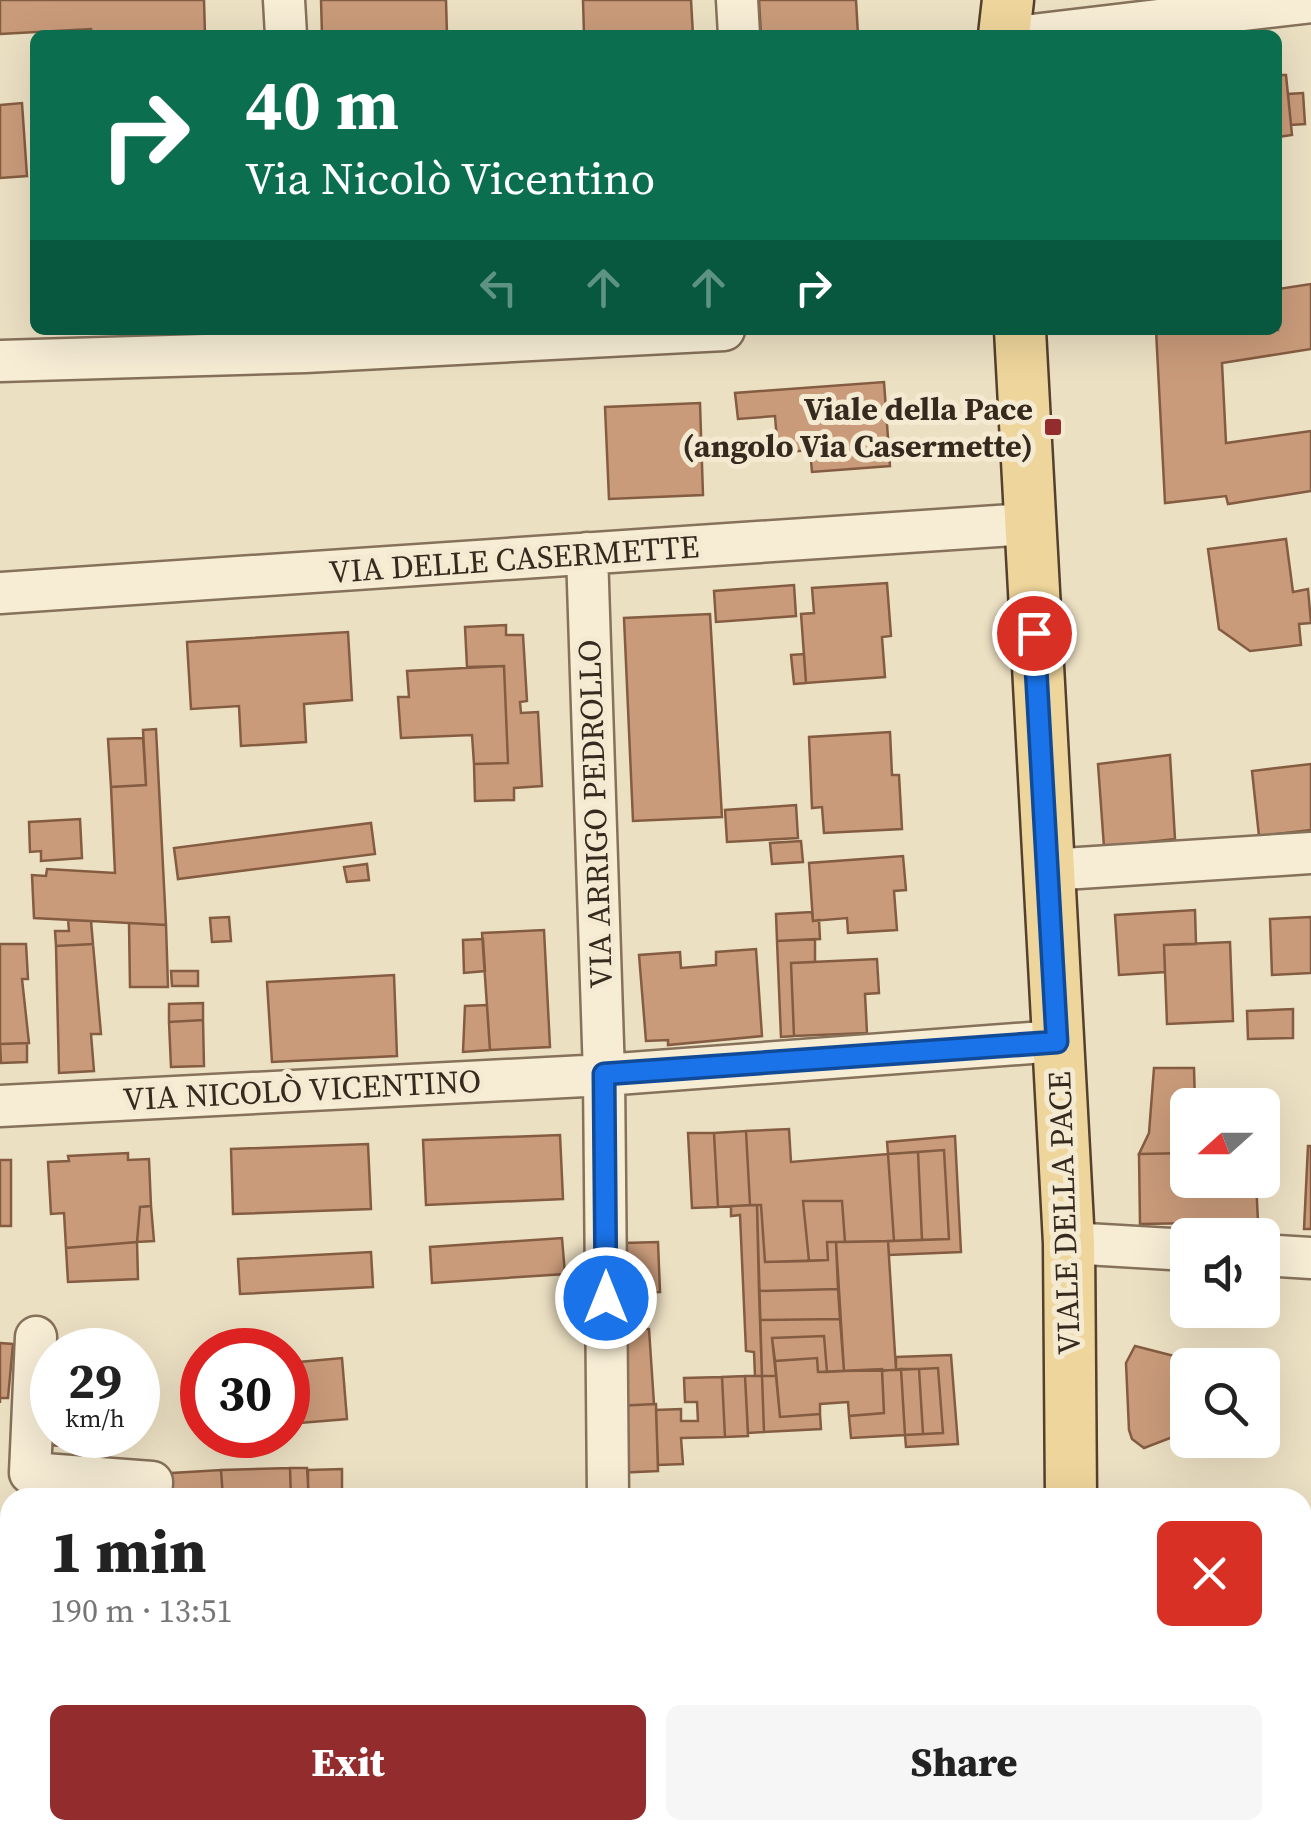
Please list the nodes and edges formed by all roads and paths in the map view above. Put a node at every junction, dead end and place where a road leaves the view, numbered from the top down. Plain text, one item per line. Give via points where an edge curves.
1 (284, 0) edge
2 (737, 0) edge
3 (1006, 0) edge
4 (1311, 2) edge
5 (286, 30) edge
6 (739, 30) edge
7 (1004, 30) edge
8 (1074, 30) edge
9 (533, 335) edge
10 (1020, 335) edge
11 (304, 341) edge
12 (0, 361) edge
13 (1027, 524) junction
14 (586, 554) junction
15 (0, 593) edge
16 (1311, 853) edge
17 (1048, 870) junction
18 (1057, 1042) junction
19 (604, 1074) junction
20 (0, 1106) edge
21 (1069, 1243) junction
22 (1170, 1249) edge
23 (1280, 1255) edge
24 (1311, 1258) edge
25 (31, 1458) edge
26 (152, 1488) edge
27 (608, 1488) edge
28 (1072, 1488) edge

1 - 5 street
2 - 6 street
3 - 7 main road
4 - 8 street
9 - 11 street
10 - 13 main road, VIALE DELLA PACE
11 - 12 street
13 - 14 street, VIA DELLE CASERMETTE
13 - 17 main road, VIALE DELLA PACE
14 - 15 street, VIA DELLE CASERMETTE
14 - 19 street, VIA ARRIGO PEDROLLO
16 - 17 street
17 - 18 main road, VIALE DELLA PACE
18 - 19 street, VIA NICOLÒ VICENTINO
18 - 21 main road, VIALE DELLA PACE
19 - 20 street, VIA NICOLÒ VICENTINO
19 - 27 street
21 - 22 street
21 - 28 main road, VIALE DELLA PACE
23 - 24 street
25 - 26 street via 30,1472 152,1482

